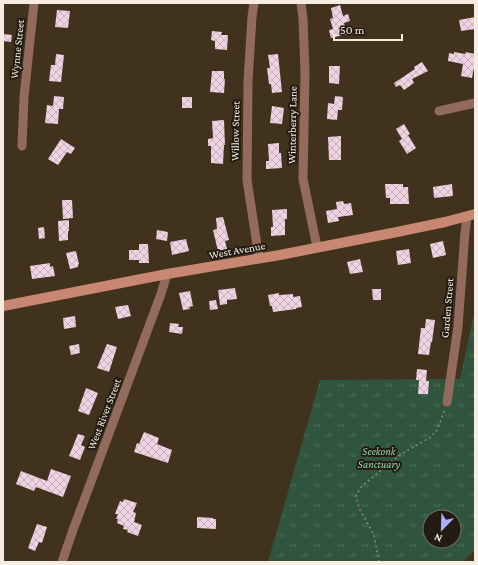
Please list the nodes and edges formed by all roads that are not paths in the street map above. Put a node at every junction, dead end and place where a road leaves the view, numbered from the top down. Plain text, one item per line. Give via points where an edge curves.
1 (34, 3) edge
2 (254, 3) edge
3 (301, 3) edge
4 (475, 103) edge
5 (439, 111) dead end
6 (22, 146) dead end
7 (471, 215) edge
8 (317, 247) junction
9 (259, 258) junction
10 (167, 274) junction
11 (3, 306) edge
12 (447, 402) road end
13 (62, 562) edge

1 - 6 street, Wynne Street via 24,97
2 - 9 street, Willow Street via 248,82 247,180
3 - 8 street, Winterberry Lane via 305,72 303,179
4 - 5 street
7 - 8 street, West Avenue
7 - 12 street, Garden Street via 465,232 458,327
8 - 9 street, West Avenue
9 - 10 street, West Avenue
10 - 11 street, West Avenue
10 - 13 street, West River Street

